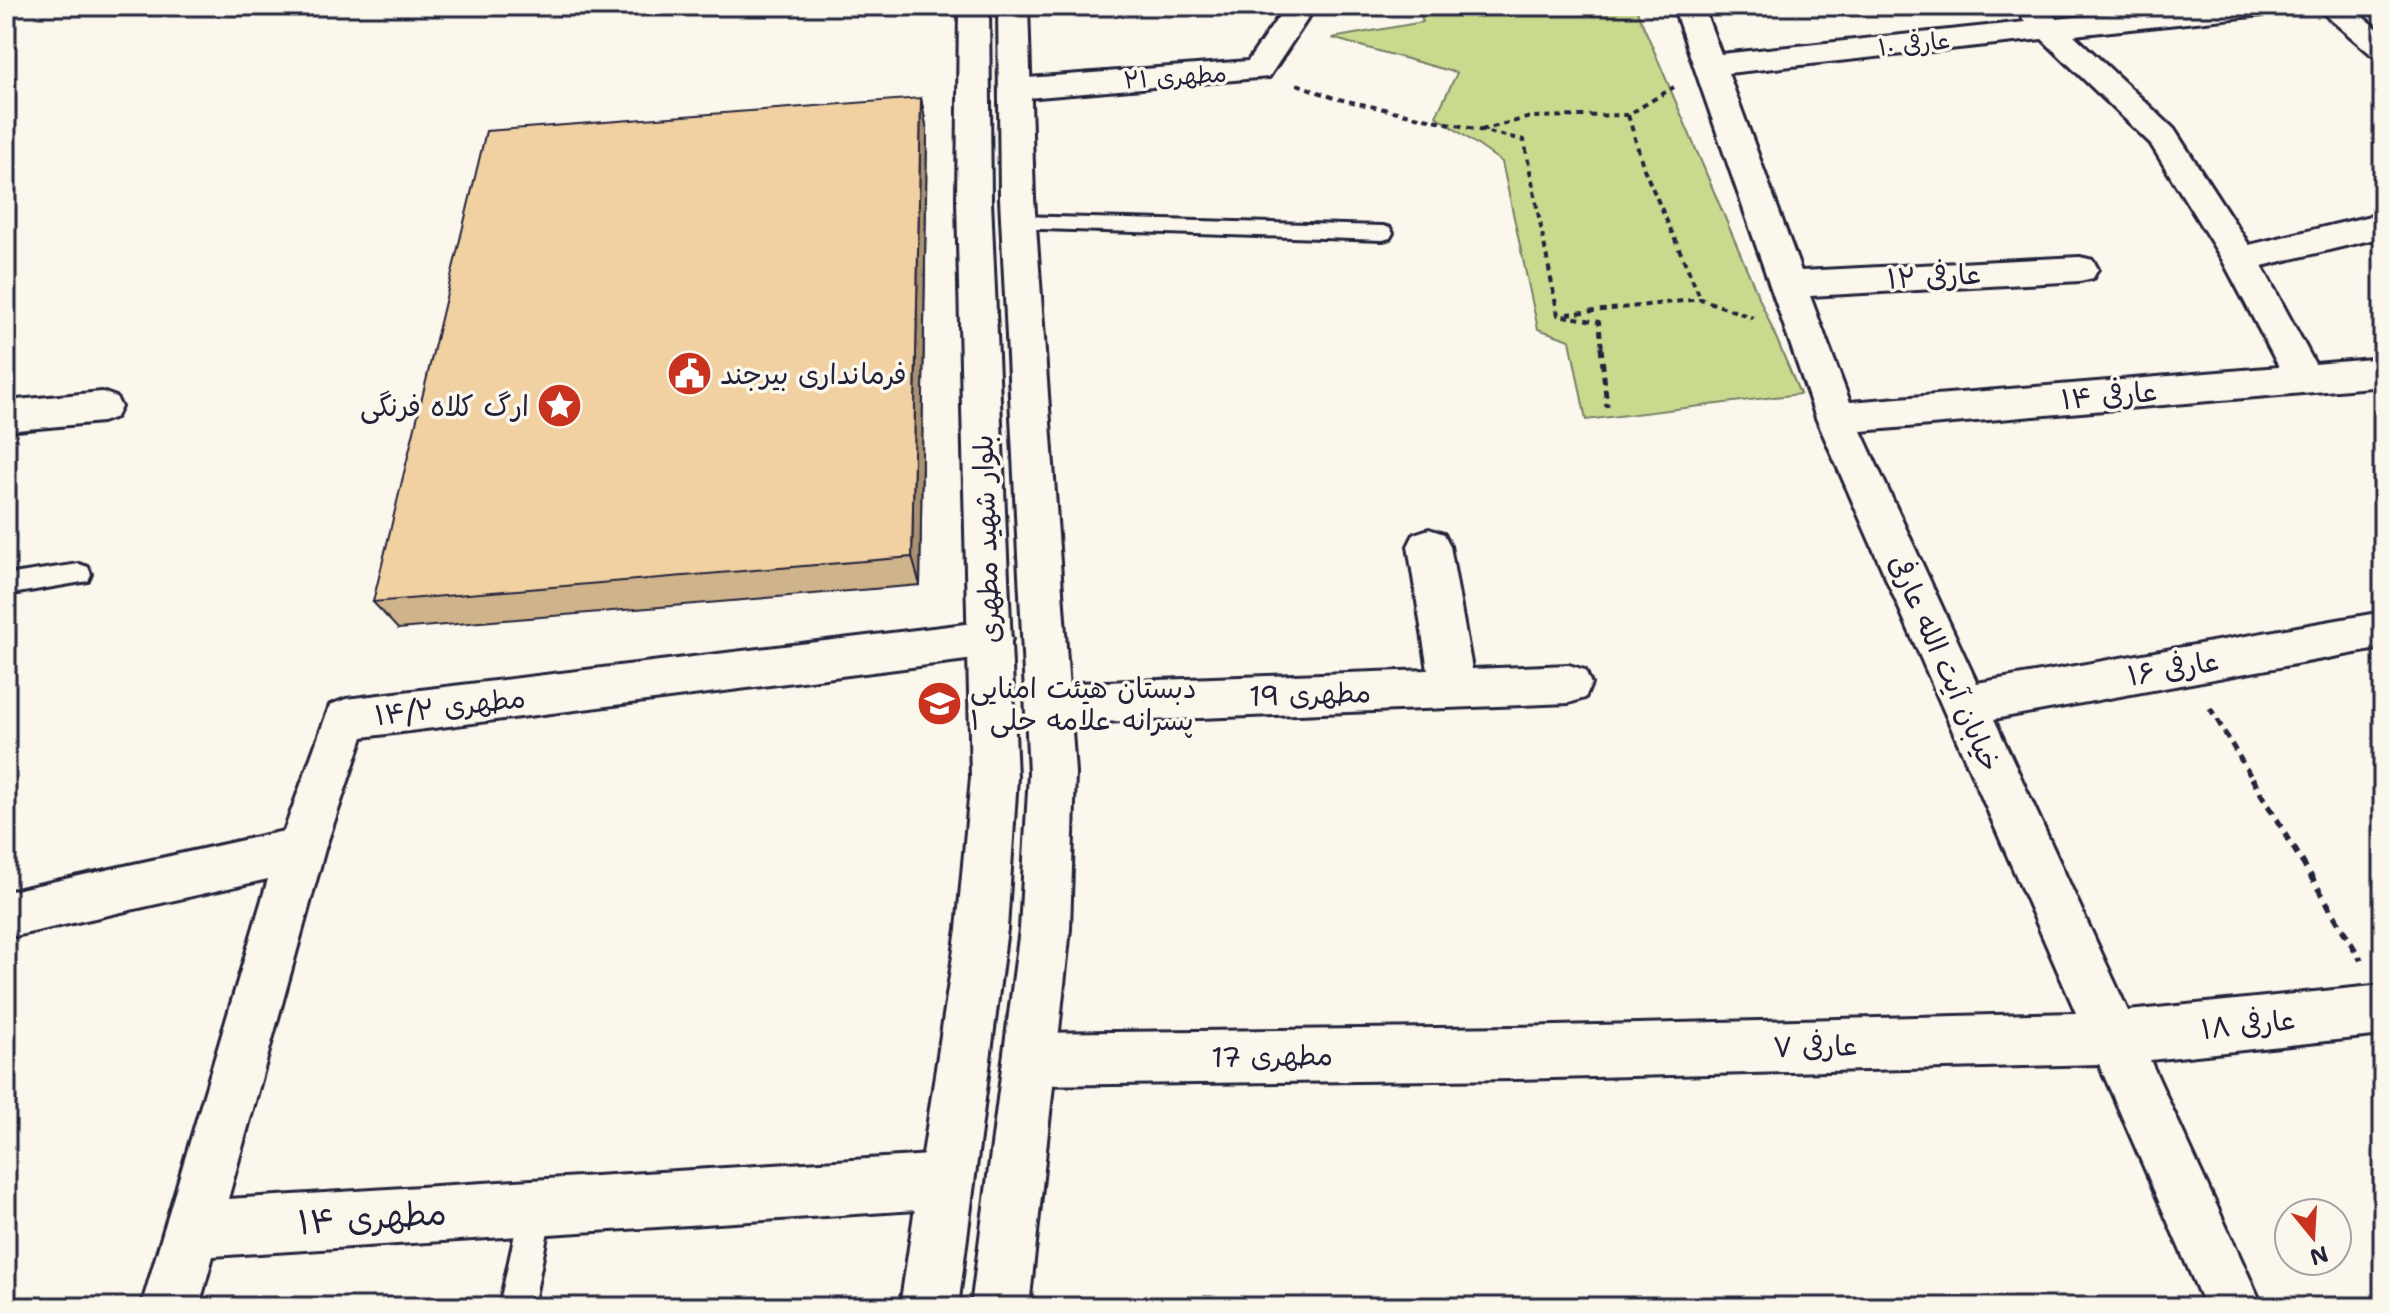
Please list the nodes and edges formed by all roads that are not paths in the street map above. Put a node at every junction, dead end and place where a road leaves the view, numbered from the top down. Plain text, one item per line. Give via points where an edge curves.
1 (974, 6) edge
2 (1013, 6) edge
3 (1301, 6) edge
4 (1688, 6) edge
5 (2262, 6) edge
6 (2330, 6) edge
7 (2038, 18) edge
8 (2383, 48) edge
9 (1710, 65) junction
10 (1015, 89) junction
11 (1018, 223) junction
12 (2383, 225) edge
13 (1383, 233) dead end
14 (2240, 259) junction
15 (2080, 269) dead end
16 (1788, 284) junction
17 (2383, 372) edge
18 (2304, 378) junction
19 (102, 407) dead end
20 (6, 416) edge
21 (1836, 418) junction
22 (1429, 546) dead end
23 (79, 574) dead end
24 (6, 585) edge
25 (2383, 630) edge
26 (990, 639) junction
27 (1569, 684) dead end
28 (1453, 689) junction
29 (1050, 704) junction
30 (1964, 705) junction
31 (301, 849) junction
32 (6, 915) edge
33 (2375, 990) edge
34 (2114, 1038) junction
35 (1515, 1053) joint
36 (1030, 1059) junction
37 (947, 1181) junction
38 (537, 1206) junction
39 (192, 1229) junction
40 (170, 1307) edge
41 (516, 1307) edge
42 (929, 1307) edge
43 (1000, 1307) edge
44 (2234, 1307) edge

1 - 26 street, بلوار شهید مطهری via 974,201
2 - 10 street, بلوار شهید مطهری
3 - 10 street, مطهری ۲۱ via 1258,70
4 - 9 street, خیابان آیت الله عارفی
5 - 7 street, عارفی ۱۰
6 - 8 street
7 - 9 street, عارفی ۱۰
7 - 14 street via 2162,136
9 - 16 street, خیابان آیت الله عارفی
10 - 11 street, بلوار شهید مطهری
11 - 13 lane
11 - 29 street, بلوار شهید مطهری
12 - 14 street
14 - 18 street
15 - 16 street, عارفی ۱۲
16 - 21 street, خیابان آیت الله عارفی
17 - 18 street, عارفی ۱۴
18 - 21 street, عارفی ۱۴
19 - 20 street
21 - 30 street, خیابان آیت الله عارفی
22 - 28 street
23 - 24 lane
25 - 30 street, عارفی ۱۶
26 - 31 street, مطهری ۱۴/۲ via 346,719
26 - 37 street, بلوار شهید مطهری via 994,777 982,929
27 - 28 street, مطهری 19
28 - 29 street, مطهری 19
29 - 36 street, بلوار شهید مطهری via 1045,929
30 - 34 street, خیابان آیت الله عارفی
31 - 32 street
31 - 39 street
33 - 34 street, عارفی ۱۸
34 - 35 street, عارفی ۷
34 - 44 street, خیابان آیت الله عارفی
35 - 36 street, مطهری 17
36 - 43 street, بلوار شهید مطهری
37 - 38 street, مطهری ۱۴
37 - 42 street, بلوار شهید مطهری
38 - 39 street, مطهری ۱۴
38 - 41 lane
39 - 40 street

